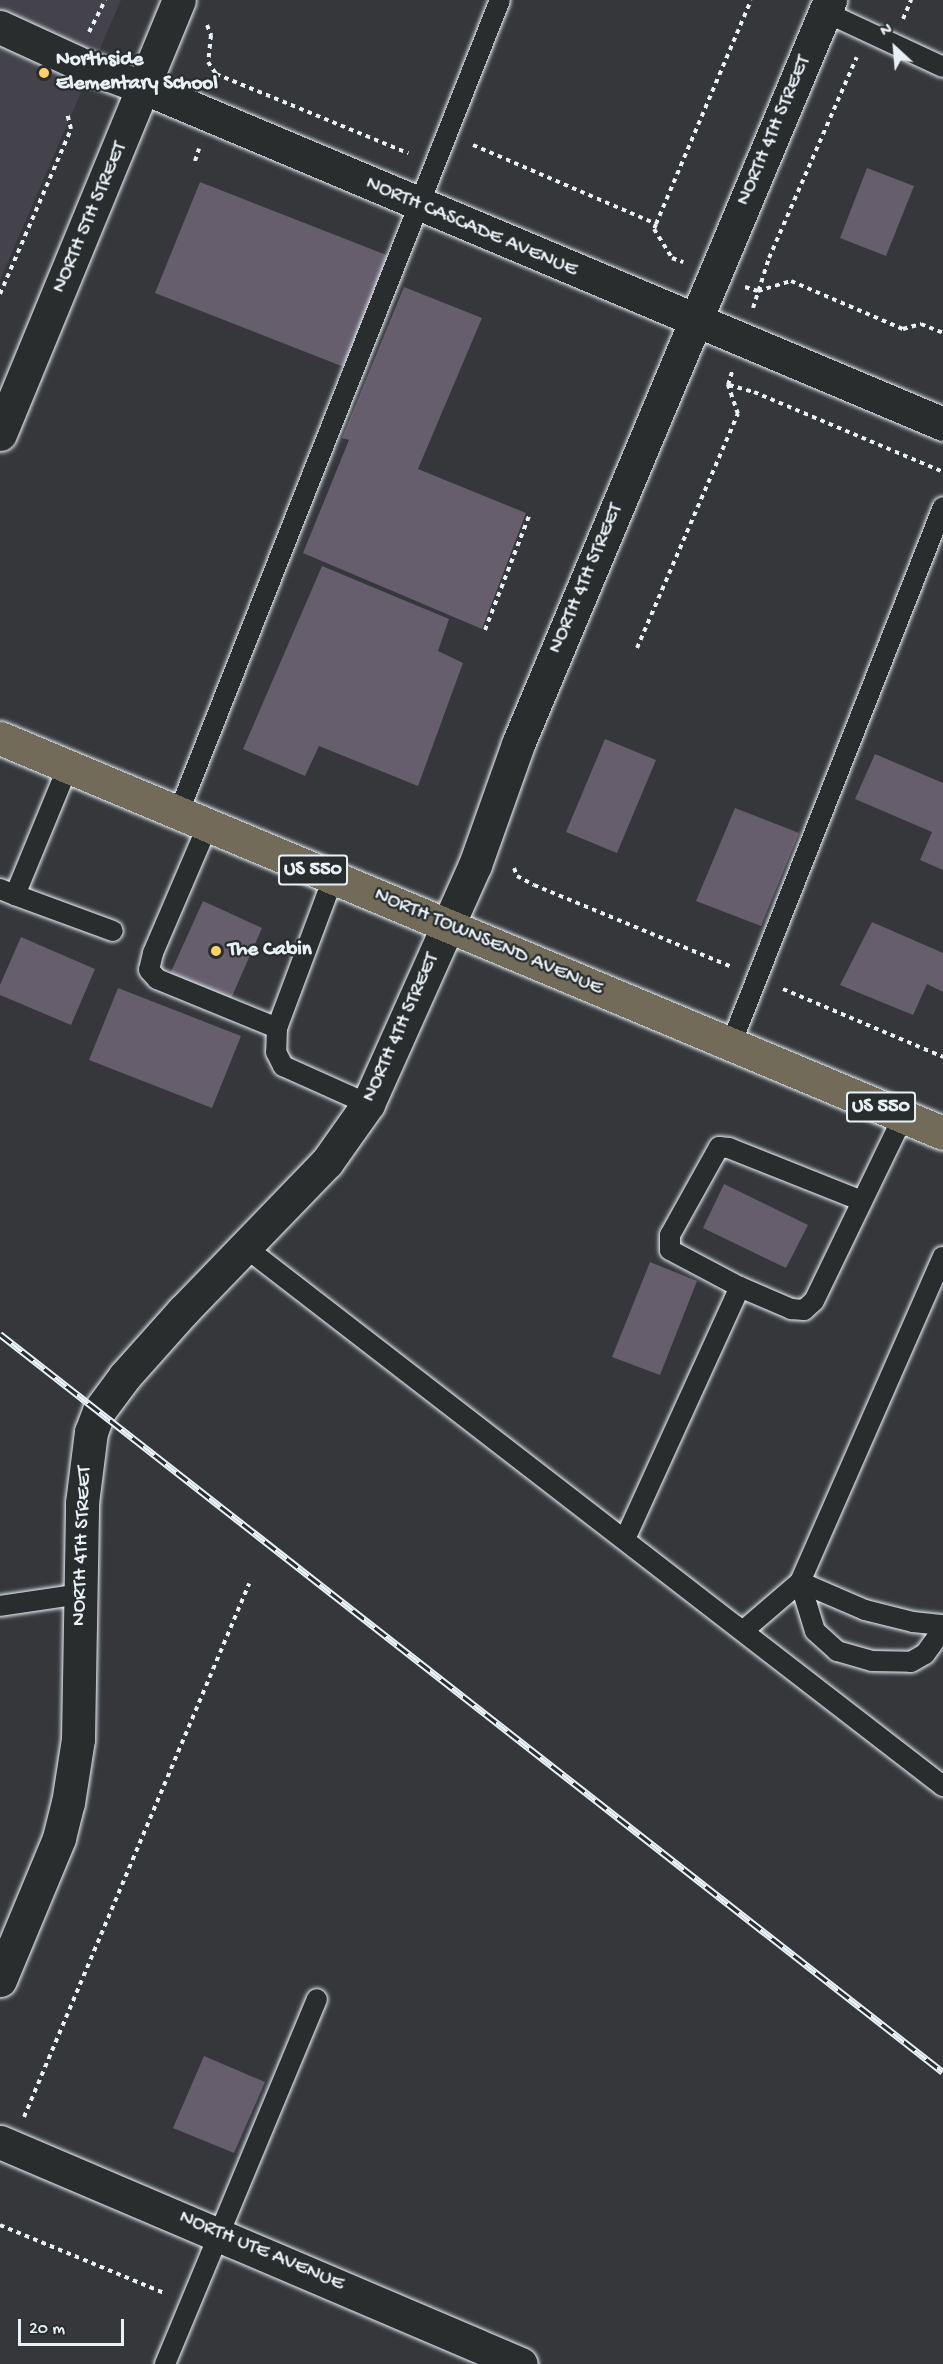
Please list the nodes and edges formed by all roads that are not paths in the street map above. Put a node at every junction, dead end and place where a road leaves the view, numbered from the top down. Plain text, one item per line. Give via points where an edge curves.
1 (179, 0) edge
2 (500, 0) edge
3 (828, 6) edge
4 (0, 27) edge
5 (943, 67) edge
6 (146, 88) junction
7 (418, 206) junction
8 (695, 321) junction
9 (943, 424) edge
10 (0, 434) edge
11 (943, 507) edge
12 (0, 738) edge
13 (67, 769) junction
14 (192, 820) junction
15 (333, 879) junction
16 (7, 892) edge
17 (448, 926) junction
18 (113, 931) dead end
19 (277, 1028) junction
20 (731, 1044) junction
21 (368, 1104) junction
22 (903, 1117) junction
23 (943, 1133) edge
24 (862, 1201) junction
25 (245, 1246) junction
26 (943, 1257) edge
27 (740, 1287) junction
28 (625, 1539) junction
29 (800, 1582) junction
30 (80, 1594) junction
31 (0, 1606) edge
32 (943, 1625) edge
33 (943, 1629) edge
34 (743, 1631) junction
35 (943, 1786) edge
36 (0, 1980) edge
37 (317, 1999) dead end
38 (6, 2144) edge
39 (219, 2234) junction
40 (510, 2362) edge
41 (165, 2364) edge

1 - 6 street, NORTH 5TH STREET
2 - 7 lane
3 - 5 lane via 868,32
3 - 8 street, NORTH 4TH STREET
4 - 6 street, NORTH CASCADE AVENUE via 85,66
6 - 7 street, NORTH CASCADE AVENUE
6 - 10 street, NORTH 5TH STREET
7 - 8 street, NORTH CASCADE AVENUE
7 - 14 lane
8 - 9 street, NORTH CASCADE AVENUE
8 - 17 street, NORTH 4TH STREET via 522,734 475,865
11 - 20 lane
12 - 13 highway, NORTH TOWNSEND AVENUE / US 550
13 - 14 highway, NORTH TOWNSEND AVENUE / US 550
13 - 16 lane
14 - 15 highway, NORTH TOWNSEND AVENUE / US 550
14 - 19 lane via 148,970 157,979
15 - 17 highway, NORTH TOWNSEND AVENUE / US 550
15 - 19 lane
16 - 18 lane
17 - 20 highway, NORTH TOWNSEND AVENUE / US 550
17 - 21 street, NORTH 4TH STREET
19 - 21 lane via 276,1052 283,1066
20 - 22 highway, NORTH TOWNSEND AVENUE / US 550
21 - 25 street, NORTH 4TH STREET via 327,1162
22 - 23 highway, NORTH TOWNSEND AVENUE / US 550
22 - 24 lane
24 - 27 lane via 814,1301 804,1310 792,1309
24 - 27 lane via 719,1147 670,1235 670,1250
25 - 28 lane
25 - 30 street, NORTH 4TH STREET via 125,1376 99,1411 85,1462
26 - 29 lane
27 - 28 lane
28 - 34 lane
29 - 32 lane via 865,1610
29 - 33 lane via 815,1631 837,1651 872,1661 911,1662 925,1654
29 - 34 lane
30 - 31 lane
30 - 36 street, NORTH 4TH STREET via 78,1740 68,1803 59,1839
34 - 35 lane
37 - 39 lane
38 - 39 street, NORTH UTE AVENUE
39 - 40 street, NORTH UTE AVENUE
39 - 41 lane

